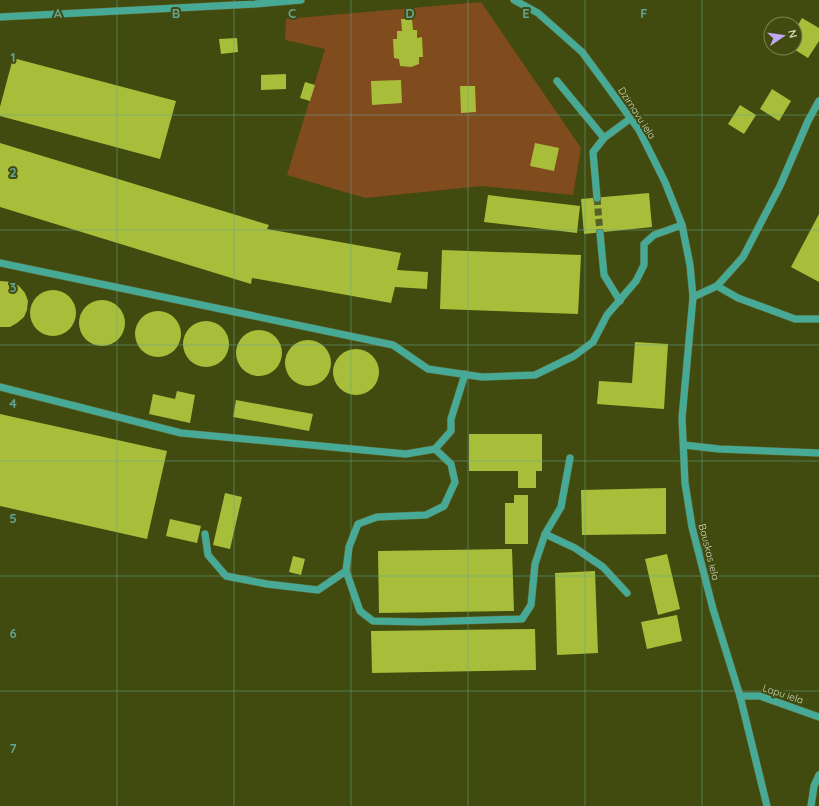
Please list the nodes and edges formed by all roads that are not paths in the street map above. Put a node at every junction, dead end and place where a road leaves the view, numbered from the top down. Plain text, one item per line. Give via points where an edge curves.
1 (301, 0) edge
2 (514, 0) edge
3 (0, 17) edge
4 (557, 81) dead end
5 (819, 101) edge
6 (631, 118) junction
7 (604, 138) junction
8 (597, 198) tunnel mouth
9 (682, 225) junction
10 (600, 232) tunnel mouth
11 (0, 263) edge
12 (717, 286) junction
13 (693, 297) junction
14 (620, 301) junction
15 (819, 319) edge
16 (465, 374) junction
17 (0, 387) edge
18 (684, 445) junction
19 (435, 449) junction
20 (819, 453) edge
21 (570, 458) dead end
22 (206, 534) dead end
23 (545, 534) junction
24 (346, 571) junction
25 (627, 593) dead end
26 (740, 696) junction
27 (819, 717) edge
28 (819, 775) edge
29 (767, 806) edge
30 (811, 806) edge

1 - 3 street
2 - 6 street, Dzirnavu iela via 538,13 582,52
4 - 7 street
5 - 12 street via 780,186 743,257
6 - 7 street
6 - 9 street, Dzirnavu iela via 665,182
7 - 8 street via 593,152
9 - 13 street, Dzirnavu iela
9 - 14 street via 654,235 644,244 644,265 636,281
10 - 14 street via 604,275
11 - 16 street via 393,345 428,369
12 - 13 street
12 - 15 street via 738,298 795,319
13 - 18 street, Bauskas iela via 682,418
14 - 16 street via 607,315 593,342 574,356 535,375 482,377
16 - 19 street via 451,419 451,431
17 - 19 street via 181,433 406,454
18 - 20 street
18 - 26 street, Bauskas iela via 685,483 692,527 713,609
19 - 24 street via 451,464 455,482 444,506 426,515 377,517 358,524 349,547
21 - 23 street via 562,507
22 - 24 street via 208,555 226,576 318,590
23 - 24 street via 535,564 531,605 522,618 373,621 360,611
23 - 25 street via 575,548 603,568
26 - 27 street, Lapu iela via 760,696
26 - 29 street, Bauskas iela
28 - 30 street via 814,786

